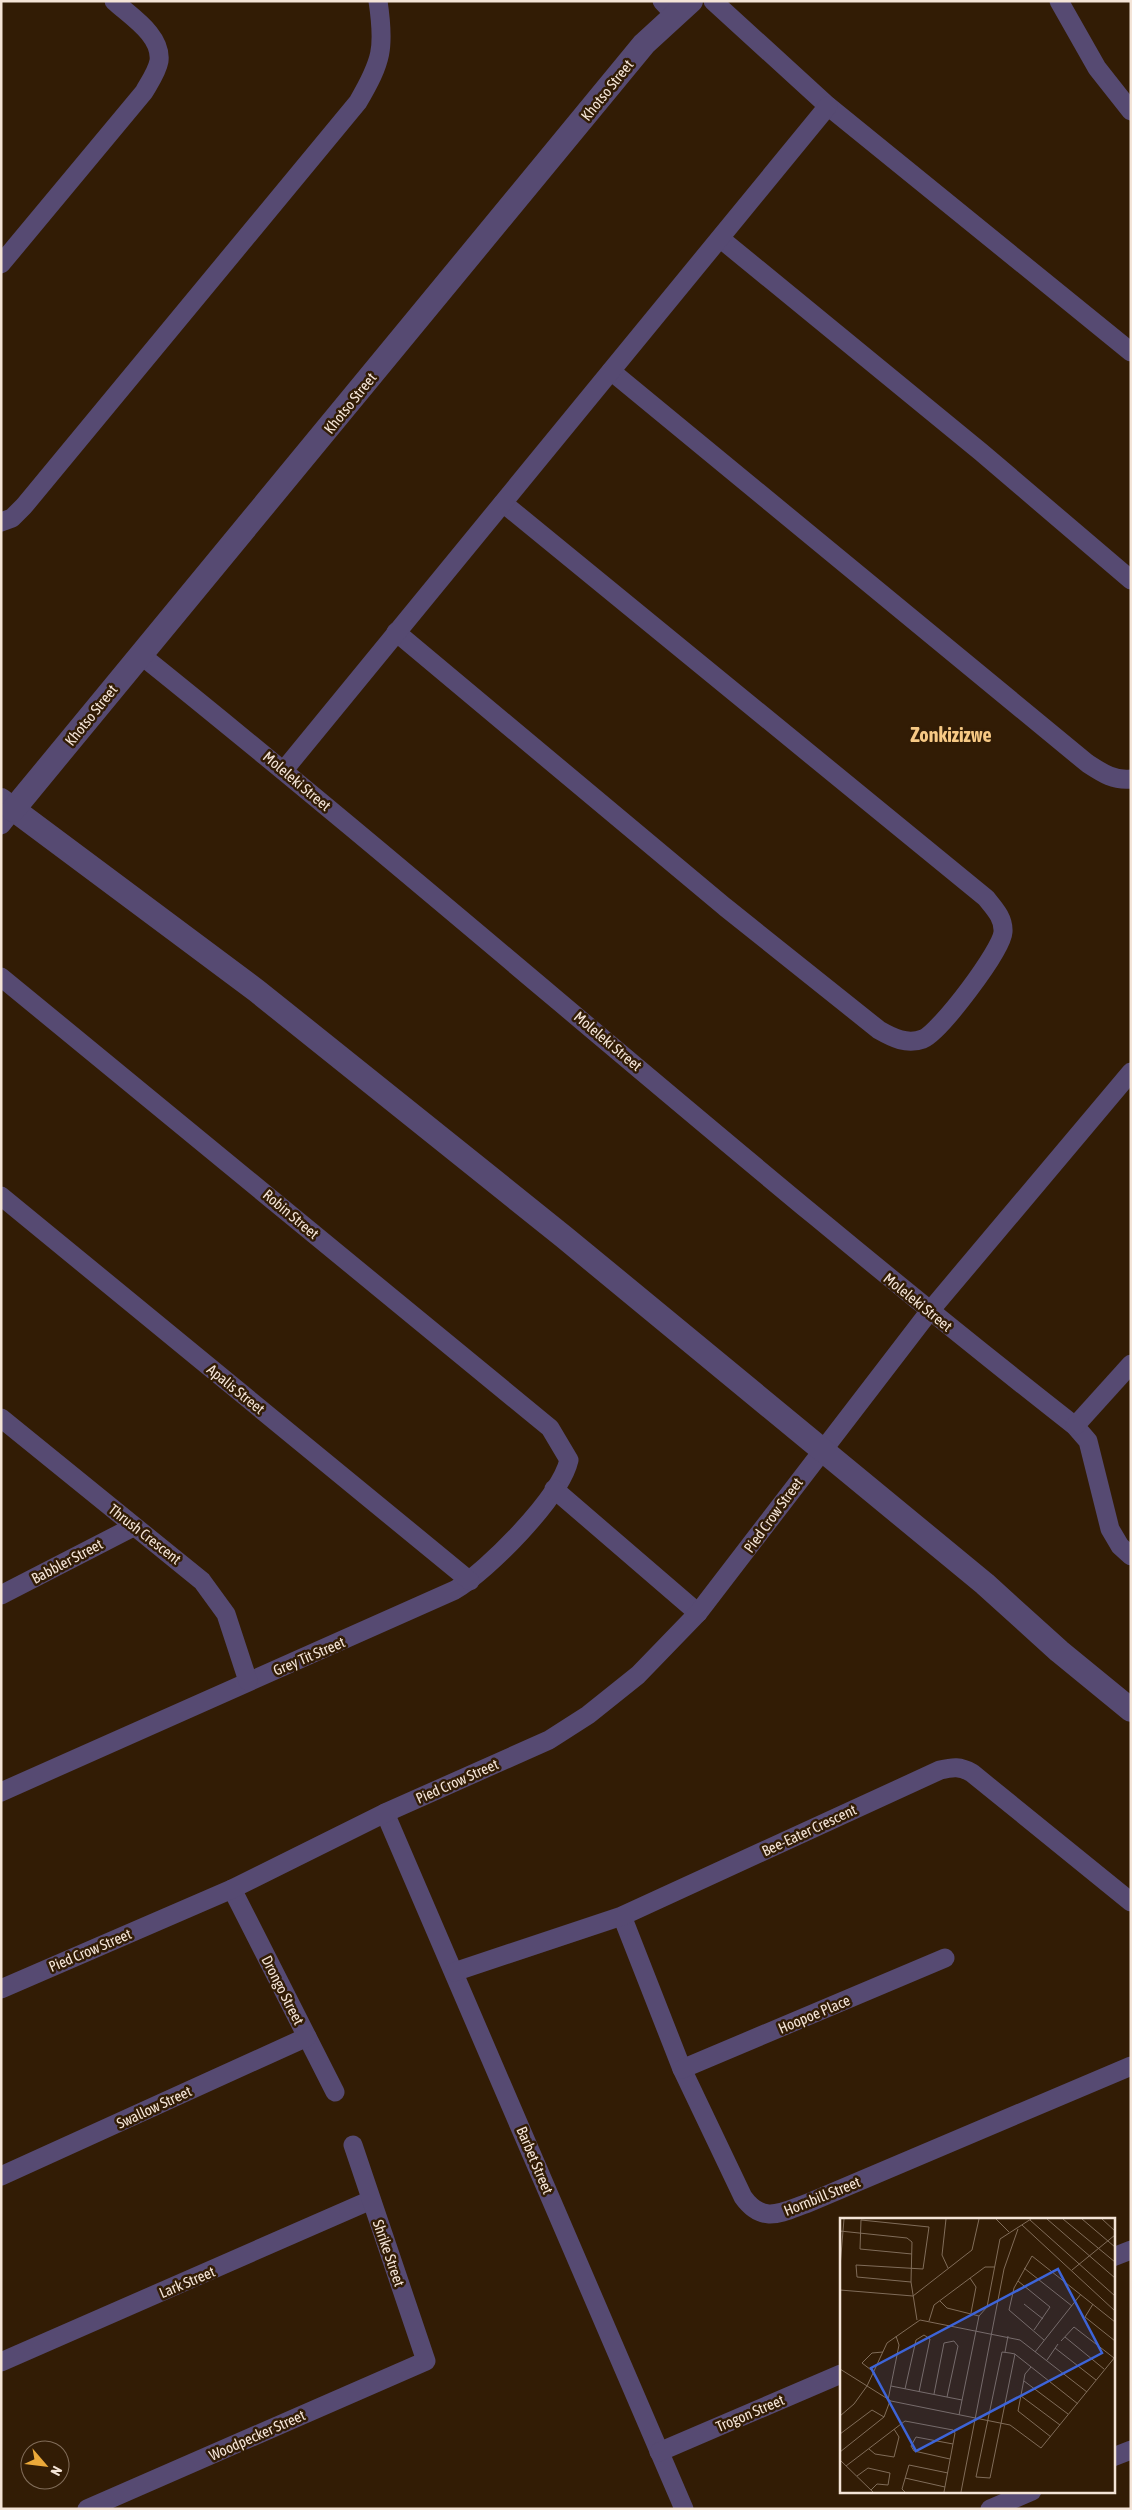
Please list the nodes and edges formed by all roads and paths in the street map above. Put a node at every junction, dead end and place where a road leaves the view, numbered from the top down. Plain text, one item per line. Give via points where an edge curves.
1 (114, 1) edge
2 (378, 1) edge
3 (713, 1) edge
4 (1060, 2) edge
5 (676, 6) edge
6 (828, 106) junction
7 (1131, 111) edge
8 (721, 239) junction
9 (1, 264) edge
10 (1131, 352) edge
11 (611, 371) junction
12 (503, 503) junction
13 (1, 522) edge
14 (1131, 580) edge
15 (396, 632) junction
16 (141, 655) junction
17 (284, 770) junction
18 (1131, 779) edge
19 (5, 812) edge
20 (1, 977) edge
21 (1131, 1072) edge
22 (1, 1196) edge
23 (929, 1312) junction
24 (1131, 1364) edge
25 (1, 1418) edge
26 (1075, 1426) junction
27 (821, 1450) junction
28 (569, 1460) joint
29 (554, 1489) junction
30 (133, 1527) junction
31 (1131, 1556) edge
32 (470, 1581) junction
33 (1, 1596) edge
34 (698, 1613) junction
35 (248, 1681) junction
36 (1131, 1710) edge
37 (1, 1792) edge
38 (385, 1813) junction
39 (232, 1889) junction
40 (1131, 1902) edge
41 (622, 1916) junction
42 (945, 1958) dead end
43 (454, 1972) junction
44 (1, 1989) edge
45 (307, 2037) junction
46 (1131, 2066) edge
47 (682, 2069) junction
48 (335, 2092) dead end
49 (353, 2145) dead end
50 (1, 2176) edge
51 (371, 2200) junction
52 (1131, 2250) edge
53 (1114, 2257) edge
54 (426, 2361) joint
55 (1, 2362) edge
56 (840, 2374) edge
57 (1131, 2450) edge
58 (659, 2452) junction
59 (1114, 2457) edge
60 (1030, 2492) edge
61 (87, 2509) edge
62 (684, 2509) edge
63 (990, 2509) edge

1 - 9 street via 152,37 159,61 154,74 144,92
2 - 13 street via 381,52 378,65 358,102 24,506 12,518
3 - 6 street
4 - 7 street via 1097,68
5 - 16 street, Khotso Street
6 - 8 street
6 - 10 street
8 - 11 street
8 - 14 street
11 - 12 street
11 - 18 street via 1087,763 1105,775
12 - 15 street
12 - 15 street via 986,898 1002,922 1001,940 947,1017 923,1039 898,1040 879,1030 725,907
15 - 17 street
16 - 17 street, Moleleki Street
16 - 19 street, Khotso Street
17 - 23 street, Moleleki Street
19 - 27 street via 257,991 564,1237
20 - 28 street, Robin Street via 550,1428
21 - 23 street, Pied Crow Street
22 - 32 street, Apalis Street
23 - 26 street, Moleleki Street
23 - 27 street, Pied Crow Street
24 - 26 street
25 - 30 street, Thrush Crescent
26 - 31 street, Moleleki Street via 1088,1442 1110,1529 1120,1546
27 - 34 street, Pied Crow Street
27 - 36 street via 986,1584 1059,1651
28 - 29 street, Grey Tit Street
29 - 32 street, Grey Tit Street via 510,1543
29 - 34 street
30 - 33 street, Babbler Street
30 - 35 street, Thrush Crescent via 187,1567 212,1592 229,1621
32 - 35 street, Grey Tit Street via 300,1661
34 - 38 street, Pied Crow Street via 638,1674 569,1729
35 - 37 street, Grey Tit Street
38 - 39 street, Pied Crow Street
38 - 43 street, Barbet Street
39 - 44 street, Pied Crow Street
39 - 45 street, Drongo Street
40 - 41 street, Bee-Eater Crescent via 972,1773 957,1766 940,1770
41 - 43 street, Bee-Eater Crescent
41 - 47 street, Hornbill Street
42 - 47 street, Hoopoe Place
43 - 58 street, Barbet Street
45 - 48 street, Drongo Street
45 - 50 street, Swallow Street
46 - 47 street, Hornbill Street via 808,2203 770,2215 755,2210 743,2197
49 - 51 street, Shrike Street
51 - 54 street, Shrike Street
51 - 55 street, Lark Street
52 - 53 street
54 - 61 street, Woodpecker Street
56 - 58 street, Trogon Street
57 - 59 street
58 - 62 street, Barbet Street
60 - 63 street

